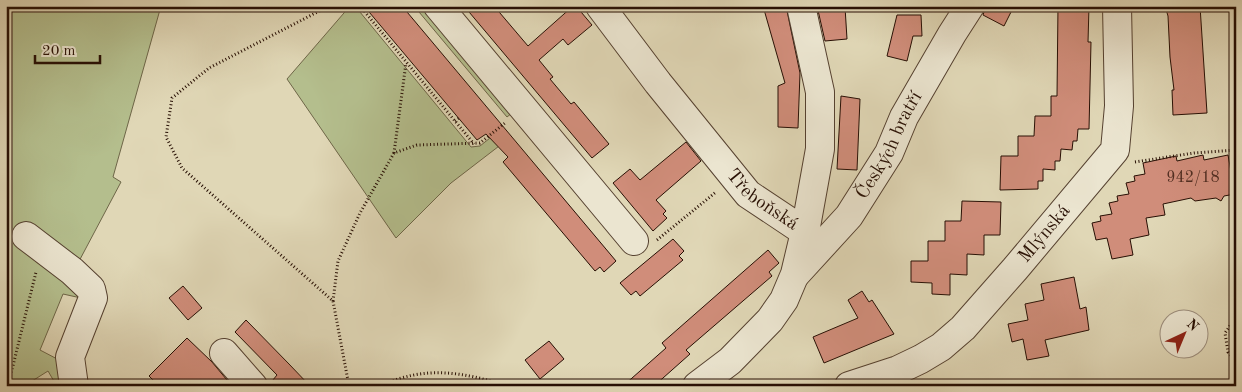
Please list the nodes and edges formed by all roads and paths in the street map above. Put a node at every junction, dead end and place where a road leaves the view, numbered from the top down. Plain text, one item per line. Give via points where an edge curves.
1 (329, 6) edge
2 (360, 6) edge
3 (438, 6) edge
4 (600, 6) edge
5 (801, 6) edge
6 (970, 6) edge
7 (1117, 6) edge
8 (406, 62) junction
9 (524, 108) junction
10 (459, 118) dead end
11 (455, 121) junction
12 (474, 144) junction
13 (394, 153) junction
14 (734, 177) junction
15 (805, 232) junction
16 (26, 236) joint
17 (634, 241) joint
18 (795, 274) junction
19 (333, 301) junction
20 (1236, 317) edge
21 (224, 353) dead end
22 (1236, 361) edge
23 (898, 378) edge
24 (840, 383) edge
25 (8, 386) edge
26 (74, 386) edge
27 (253, 386) edge
28 (349, 386) edge
29 (380, 386) edge
30 (508, 386) edge
31 (697, 386) edge
32 (812, 386) edge

1 - 19 path via 218,63 172,98 166,138 182,168
2 - 8 path
3 - 9 street
4 - 14 street, Třeboňská
5 - 15 street, Třeboňská via 820,92 820,149
6 - 18 street, Českých bratří via 904,117 889,153 849,216
7 - 23 street, Mlýnská via 1119,106 1115,150 963,328
8 - 11 path
8 - 13 path
9 - 12 path via 480,143
9 - 17 street
10 - 11 path
11 - 12 path
12 - 13 path via 417,145
13 - 19 path via 360,213 338,261
14 - 15 street, Třeboňská via 748,194
14 - 17 path via 650,246
15 - 18 street, Českých bratří
16 - 25 path via 36,248 38,264
16 - 26 street via 91,289 93,298 70,357
18 - 31 street, Českých bratří via 784,300 770,320 730,361
19 - 28 path
20 - 22 path via 1225,333 1228,352
21 - 27 street
23 - 24 street, Mlýnská
24 - 32 path
29 - 30 path via 418,374 450,372

